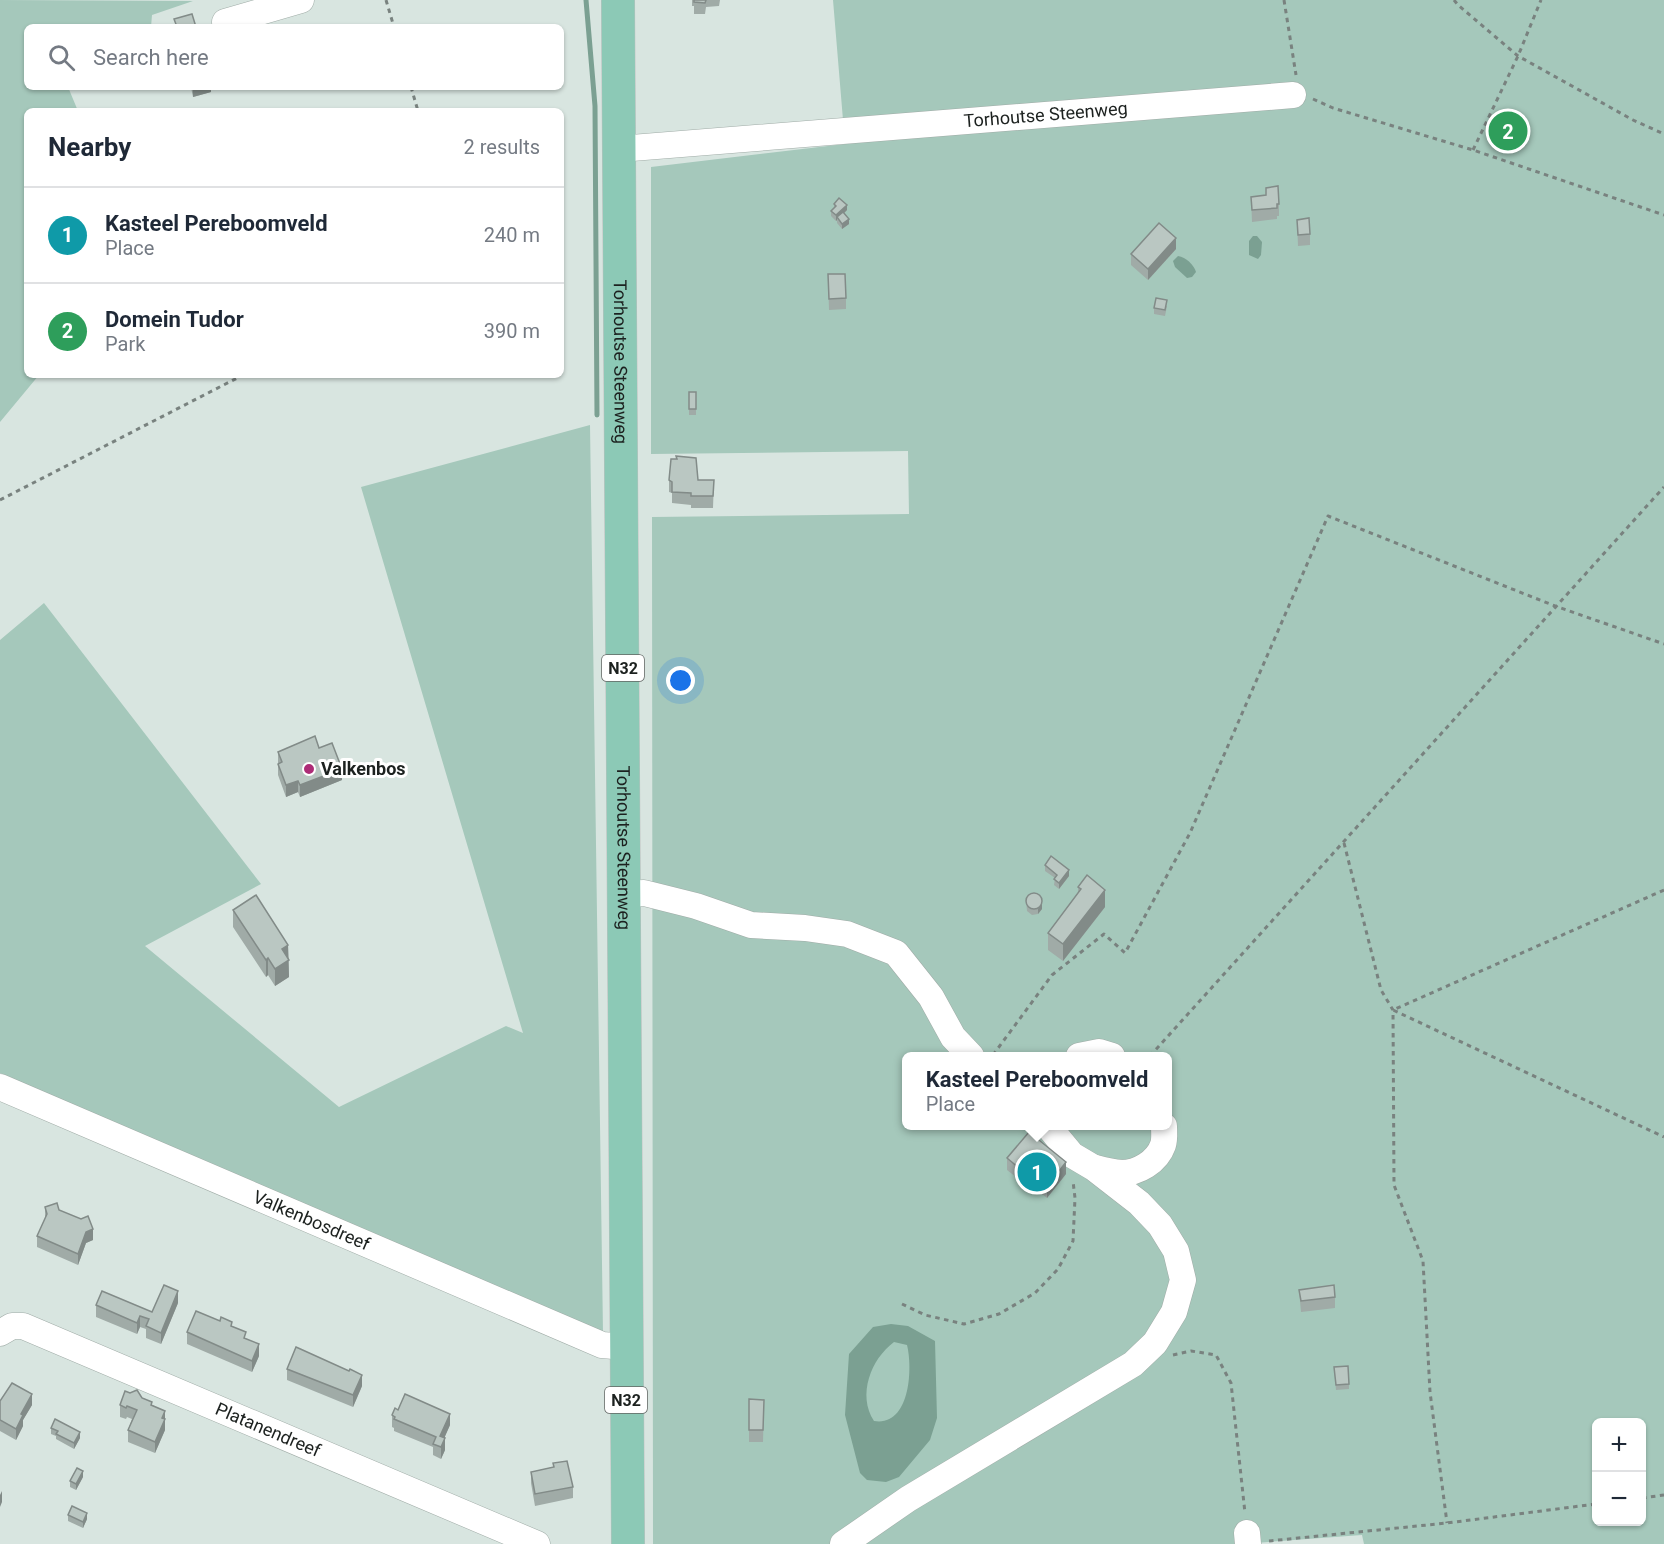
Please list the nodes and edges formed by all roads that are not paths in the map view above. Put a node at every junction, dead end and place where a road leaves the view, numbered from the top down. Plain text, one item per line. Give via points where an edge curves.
1 (301, 0) edge
2 (618, 0) edge
3 (225, 22) dead end
4 (1299, 91) road end
5 (619, 149) junction
6 (625, 894) junction
7 (967, 1052) edge
8 (0, 1087) edge
9 (1052, 1130) edge
10 (1164, 1130) edge
11 (1083, 1173) junction
12 (0, 1333) edge
13 (626, 1347) junction
14 (537, 1544) edge
15 (628, 1544) edge
16 (843, 1544) edge

1 - 3 street
2 - 5 main road, Torhoutse Steenweg / N32
4 - 5 street, Torhoutse Steenweg
5 - 6 main road, Torhoutse Steenweg / N32
6 - 7 street via 644,893 751,925 847,934 896,953
6 - 13 main road, Torhoutse Steenweg / N32
8 - 13 street, Valkenbosdreef via 602,1346
9 - 11 street
10 - 11 street via 1159,1154 1147,1166 1131,1172
11 - 16 street via 1139,1203 1160,1225 1176,1251 1183,1280 1174,1312 1155,1343 1133,1364 908,1499
12 - 14 street, Platanendreef via 12,1326 23,1326
13 - 15 main road, Torhoutse Steenweg / N32

